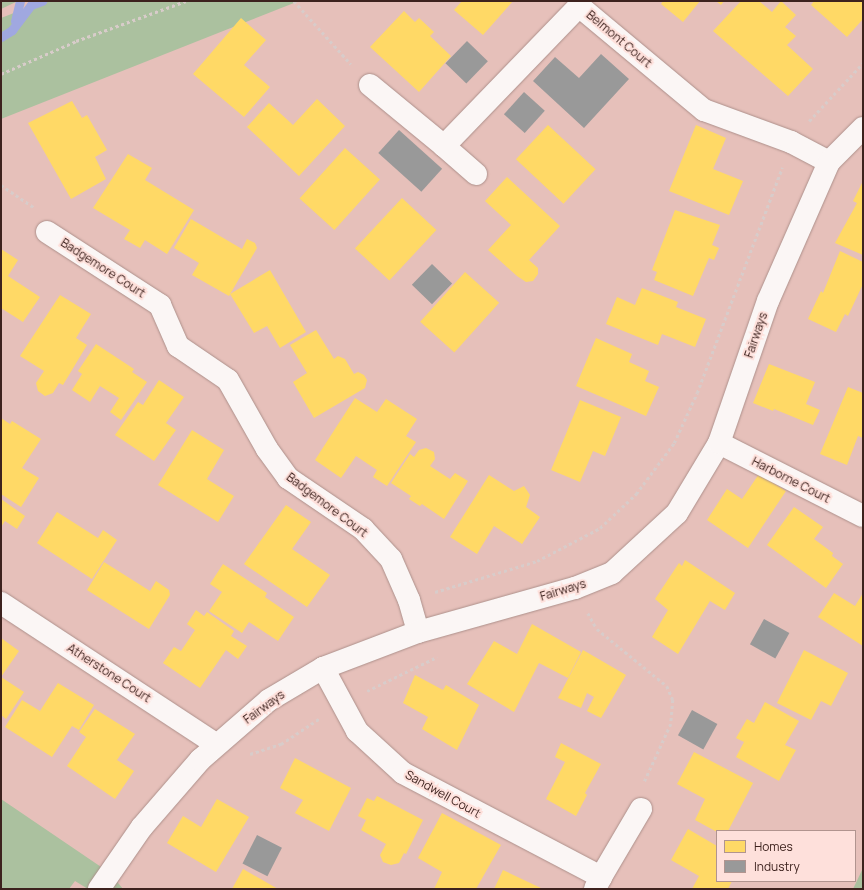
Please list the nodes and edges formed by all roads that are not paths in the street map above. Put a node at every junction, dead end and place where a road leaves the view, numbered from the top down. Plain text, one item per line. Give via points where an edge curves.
1 (370, 85) road end
2 (863, 128) edge
3 (444, 146) junction
4 (829, 162) junction
5 (476, 174) dead end
6 (47, 232) road end
7 (719, 443) junction
8 (863, 516) edge
9 (1, 603) edge
10 (418, 632) junction
11 (323, 668) junction
12 (216, 744) junction
13 (640, 810) road end
14 (598, 883) edge
15 (99, 889) edge

1 - 3 street
2 - 4 street, Fairways
3 - 4 street, Belmont Court via 579,6 704,110 791,142
3 - 5 street
4 - 7 street, Fairways via 768,301
6 - 10 street, Badgemore Court via 160,305 178,346 228,380 267,449 288,478 363,529 391,559 409,600
7 - 8 street, Harborne Court
7 - 10 street, Fairways via 677,513 612,572 575,588
9 - 12 street, Atherstone Court
10 - 11 street, Fairways
11 - 12 street, Fairways via 270,700
11 - 14 street, Sandwell Court via 357,731 403,773
12 - 15 street, Fairways via 142,828
13 - 14 street, Sandwell Court

